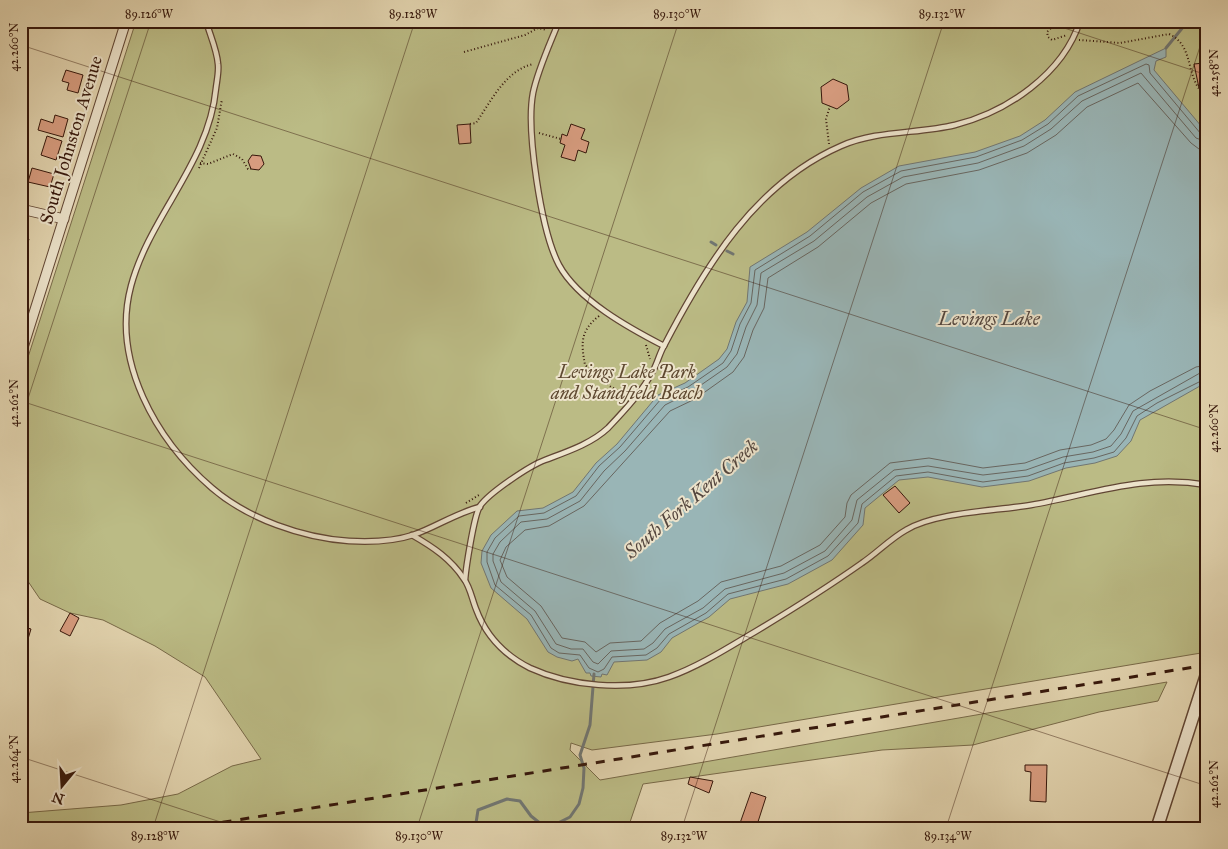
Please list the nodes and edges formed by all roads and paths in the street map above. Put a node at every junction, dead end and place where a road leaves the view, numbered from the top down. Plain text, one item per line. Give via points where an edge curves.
1 (126, 21) edge
2 (206, 21) edge
3 (559, 21) edge
4 (1058, 21) edge
5 (1080, 21) edge
6 (555, 32) junction
7 (1072, 38) junction
8 (464, 52) dead end
9 (534, 72) dead end
10 (1207, 91) edge
11 (223, 93) dead end
12 (830, 106) dead end
13 (470, 124) dead end
14 (531, 130) junction
15 (561, 138) dead end
16 (830, 152) junction
17 (194, 160) junction
18 (201, 164) junction
19 (251, 169) dead end
20 (197, 171) dead end
21 (21, 209) edge
22 (64, 219) junction
23 (601, 314) dead end
24 (645, 343) dead end
25 (664, 346) junction
26 (21, 354) edge
27 (650, 359) dead end
28 (626, 401) dead end
29 (1207, 485) edge
30 (486, 491) dead end
31 (464, 504) dead end
32 (480, 507) junction
33 (412, 535) junction
34 (465, 580) junction
35 (1207, 673) edge
36 (1157, 828) edge

1 - 22 street, South Johnston Avenue
2 - 17 lane via 218,73 214,108
3 - 6 lane
4 - 7 path via 1047,32 1048,37 1052,40 1067,35
5 - 7 lane
6 - 8 path via 538,28 517,38
6 - 14 lane via 533,93
7 - 10 path via 1120,43 1169,34 1176,37 1187,54 1196,84 1200,90
7 - 16 lane via 1060,59 1041,80 987,114 955,125 876,137 843,145
9 - 13 path via 537,64 520,67 506,80 476,123
11 - 18 path via 217,128
12 - 16 path via 826,119
14 - 15 path
14 - 25 lane via 544,224 559,265 575,286 602,309
16 - 25 lane via 783,182 733,231 712,261
17 - 18 path
17 - 33 lane via 146,243 131,286 126,314 127,342 134,376 148,406 173,445 213,489 259,517 324,539 351,541
18 - 19 path via 233,154
18 - 20 path
21 - 22 street
22 - 26 street, South Johnston Avenue
23 - 28 path via 587,326 582,350 585,365 611,387 629,396
24 - 27 path
25 - 32 lane via 642,390 606,429 589,441 516,475
29 - 34 lane via 1178,480 1116,486 1033,504 934,519 907,529 796,607 703,662 667,678 610,685 580,683 530,668 511,657 483,628
30 - 31 path
32 - 33 lane via 462,511
32 - 34 lane
33 - 34 lane via 444,554
35 - 36 street

